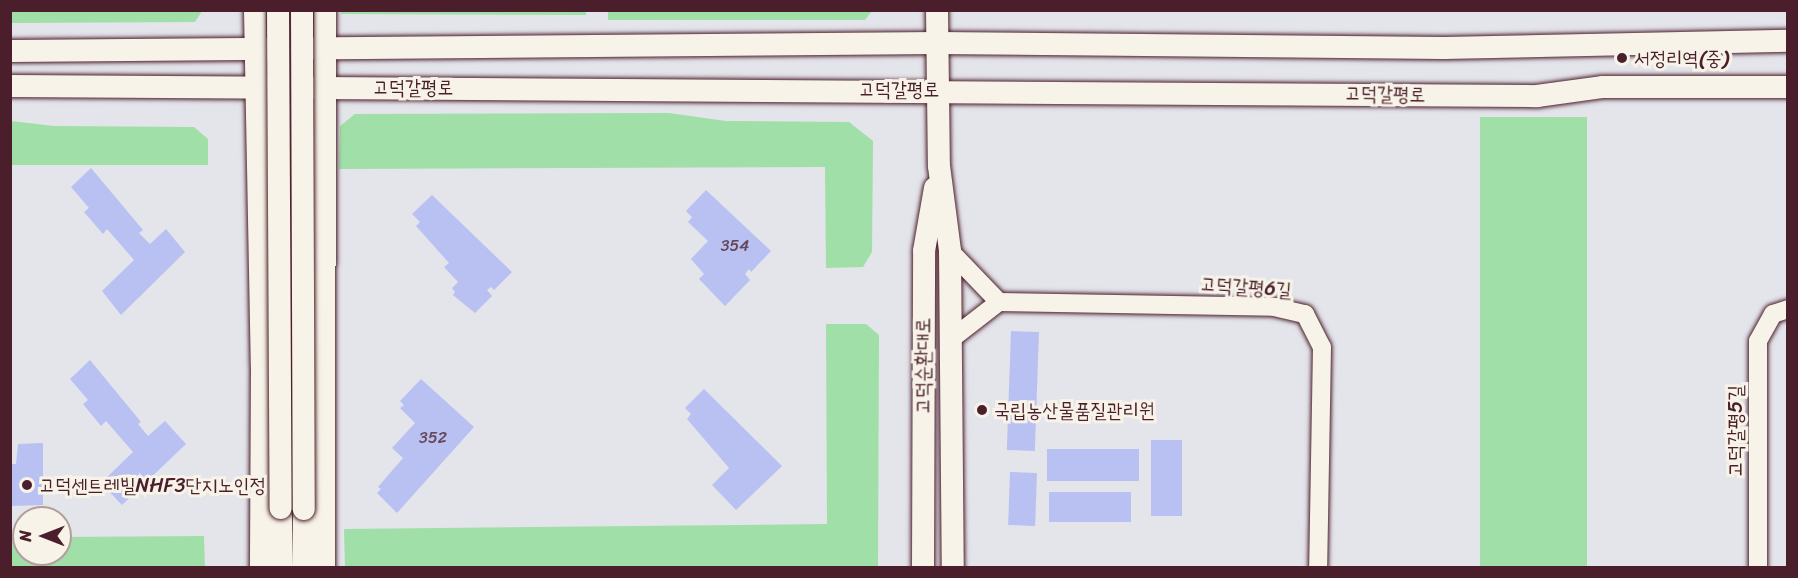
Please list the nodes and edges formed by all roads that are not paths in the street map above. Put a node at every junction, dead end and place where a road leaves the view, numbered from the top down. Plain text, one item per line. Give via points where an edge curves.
1 (255, 10) edge
2 (278, 10) edge
3 (302, 10) edge
4 (324, 10) edge
5 (938, 10) edge
6 (1788, 41) edge
7 (937, 43) junction
8 (256, 46) junction
9 (325, 46) junction
10 (10, 51) edge
11 (10, 86) edge
12 (256, 87) junction
13 (325, 87) junction
14 (1788, 87) edge
15 (937, 89) junction
16 (939, 166) junction
17 (950, 251) junction
18 (999, 302) junction
19 (1788, 309) edge
20 (951, 340) junction
21 (261, 567) edge
22 (281, 567) edge
23 (303, 567) edge
24 (324, 567) edge
25 (923, 567) edge
26 (953, 567) edge
27 (1318, 567) edge
28 (1758, 567) edge

1 - 8 street
2 - 22 street, bridge
3 - 23 street, bridge
4 - 9 street
5 - 7 street, 고덕순환대로
6 - 7 street via 1444,48
7 - 9 street
7 - 15 street, 고덕순환대로
8 - 9 street
8 - 10 street
8 - 12 street
9 - 13 street
11 - 12 street, 고덕갈평로
12 - 13 street, 고덕갈평로
12 - 21 street via 262,366
13 - 15 street, 고덕갈평로
13 - 24 street
14 - 15 street, 고덕갈평로 via 1603,87 1545,96
15 - 16 street, 고덕순환대로
16 - 17 street, 고덕순환대로
16 - 25 street, 고덕순환대로 via 924,251
17 - 18 street
17 - 20 street, 고덕순환대로
18 - 20 street
18 - 27 street, 고덕갈평6길 via 1274,307 1305,314 1322,347
19 - 28 street, 고덕갈평5길 via 1773,315 1758,341
20 - 26 street, 고덕순환대로

